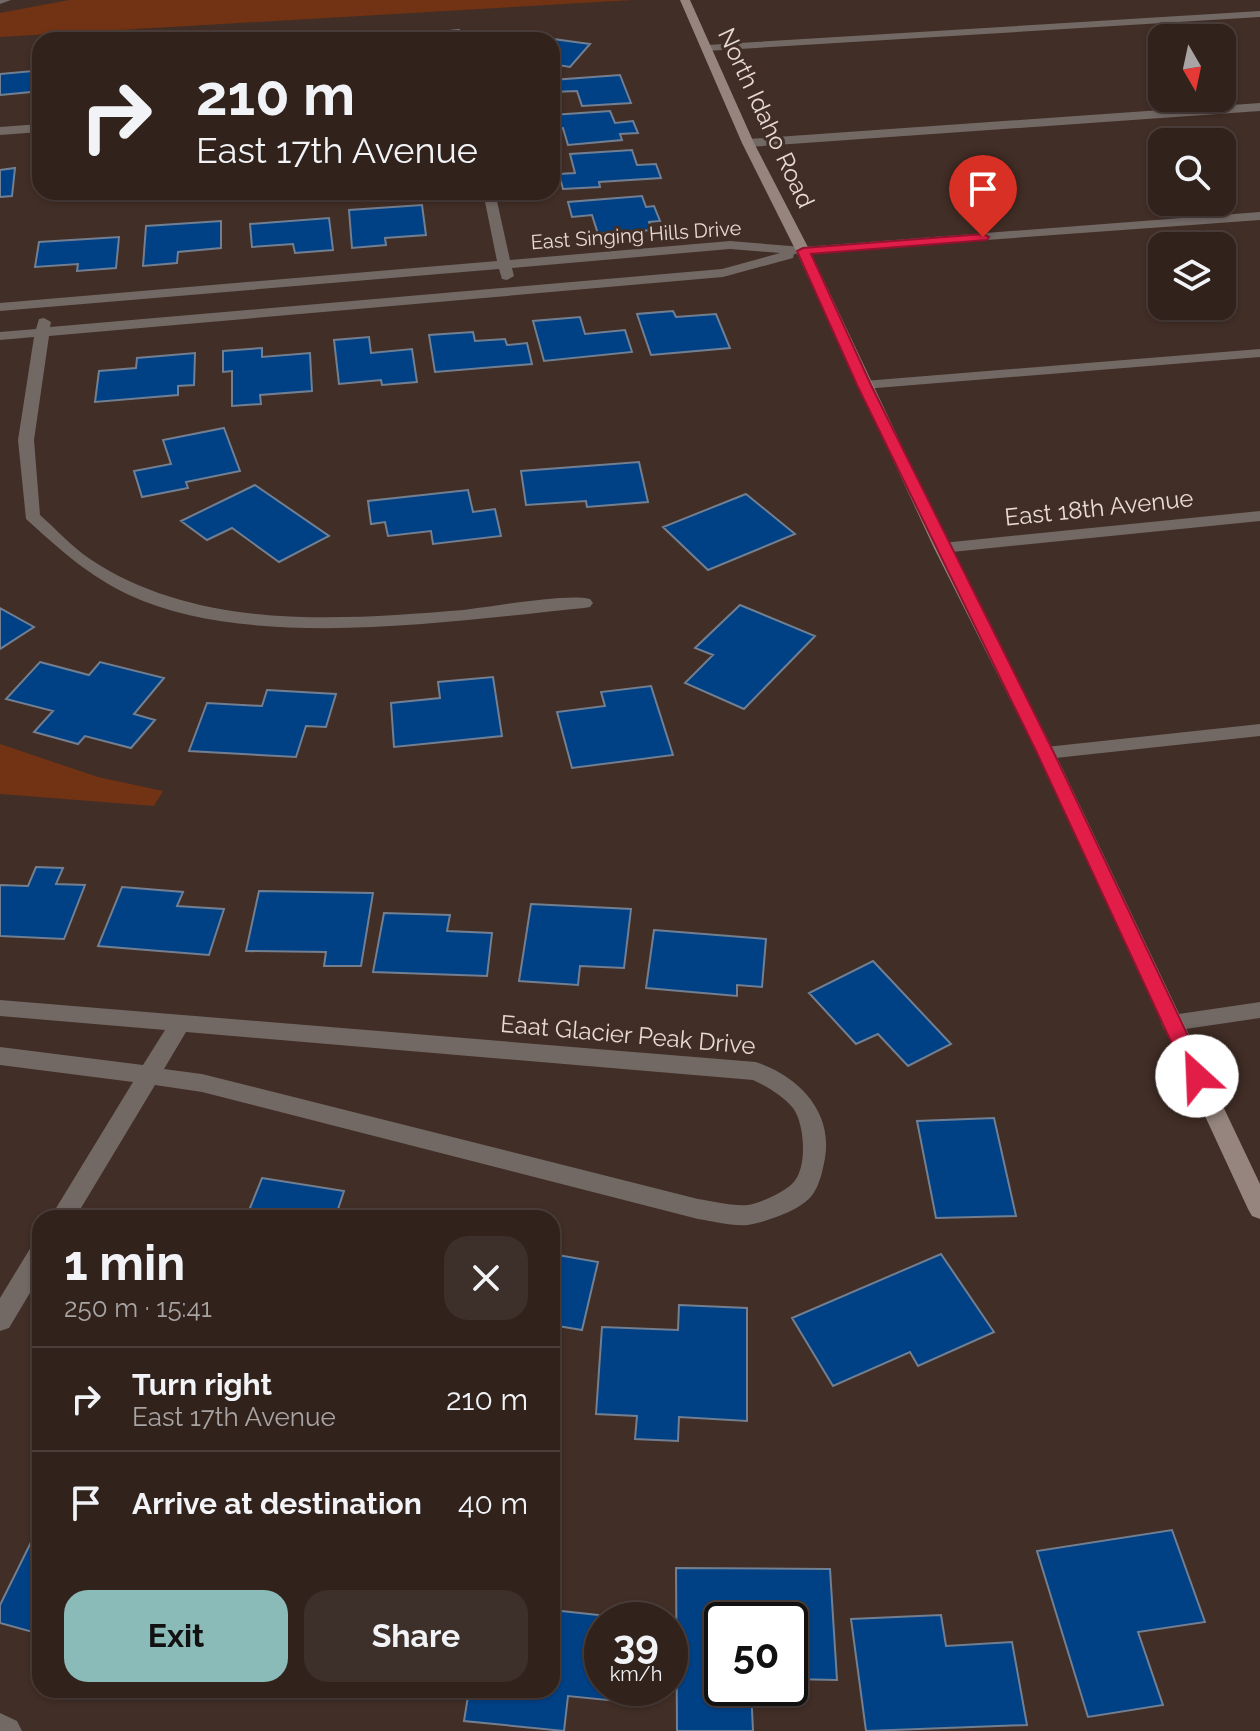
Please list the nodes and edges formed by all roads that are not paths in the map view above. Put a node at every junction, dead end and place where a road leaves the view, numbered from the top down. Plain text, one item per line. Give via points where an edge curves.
1 (6, 0) edge
2 (685, 0) edge
3 (0, 1) edge
4 (1260, 14) edge
5 (707, 48) junction
6 (1260, 107) edge
7 (32, 129) edge
8 (0, 131) edge
9 (748, 143) junction
10 (491, 200) edge
11 (1260, 216) edge
12 (803, 251) junction
13 (505, 266) junction
14 (511, 292) junction
15 (47, 303) junction
16 (0, 307) edge
17 (43, 332) junction
18 (0, 336) edge
19 (1260, 353) edge
20 (864, 385) junction
21 (1260, 516) edge
22 (942, 548) junction
23 (584, 603) dead end
24 (1260, 730) edge
25 (1046, 753) junction
26 (0, 1008) edge
27 (1260, 1010) edge
28 (1172, 1023) junction
29 (180, 1024) junction
30 (0, 1056) edge
31 (148, 1075) junction
32 (1260, 1209) edge
33 (67, 1210) edge
34 (32, 1267) edge
35 (0, 1320) edge
36 (0, 1728) edge
37 (7, 1731) edge

1 - 3 street
2 - 5 main road, North Idaho Road
4 - 5 street
5 - 9 main road, North Idaho Road
6 - 9 street
7 - 8 street
9 - 12 main road, North Idaho Road
10 - 13 street
11 - 12 street
12 - 13 street, East Singing Hills Drive via 730,245
12 - 14 street, East Singing Hills Drive via 723,273
12 - 20 main road, North Idaho Road
13 - 14 street
13 - 15 street, East Singing Hills Drive
14 - 17 street, East Singing Hills Drive
15 - 16 street, East Singing Hills Drive
15 - 17 street
17 - 18 street, East Singing Hills Drive
17 - 23 street via 26,440 32,516 87,565 129,588 179,606 259,619 347,624
19 - 20 street
20 - 22 main road, North Idaho Road
21 - 22 street, East 18th Avenue
22 - 25 main road, North Idaho Road
24 - 25 street
25 - 28 main road, North Idaho Road
26 - 29 street, Eaat Glacier Peak Drive
27 - 28 street
28 - 32 main road, North Idaho Road
29 - 31 street
29 - 31 street, Eaat Glacier Peak Drive via 756,1071 781,1081 805,1106 817,1150 804,1189 767,1210 731,1215 202,1083
30 - 31 street, Eaat Glacier Peak Drive
31 - 33 street
34 - 35 street
36 - 37 street

